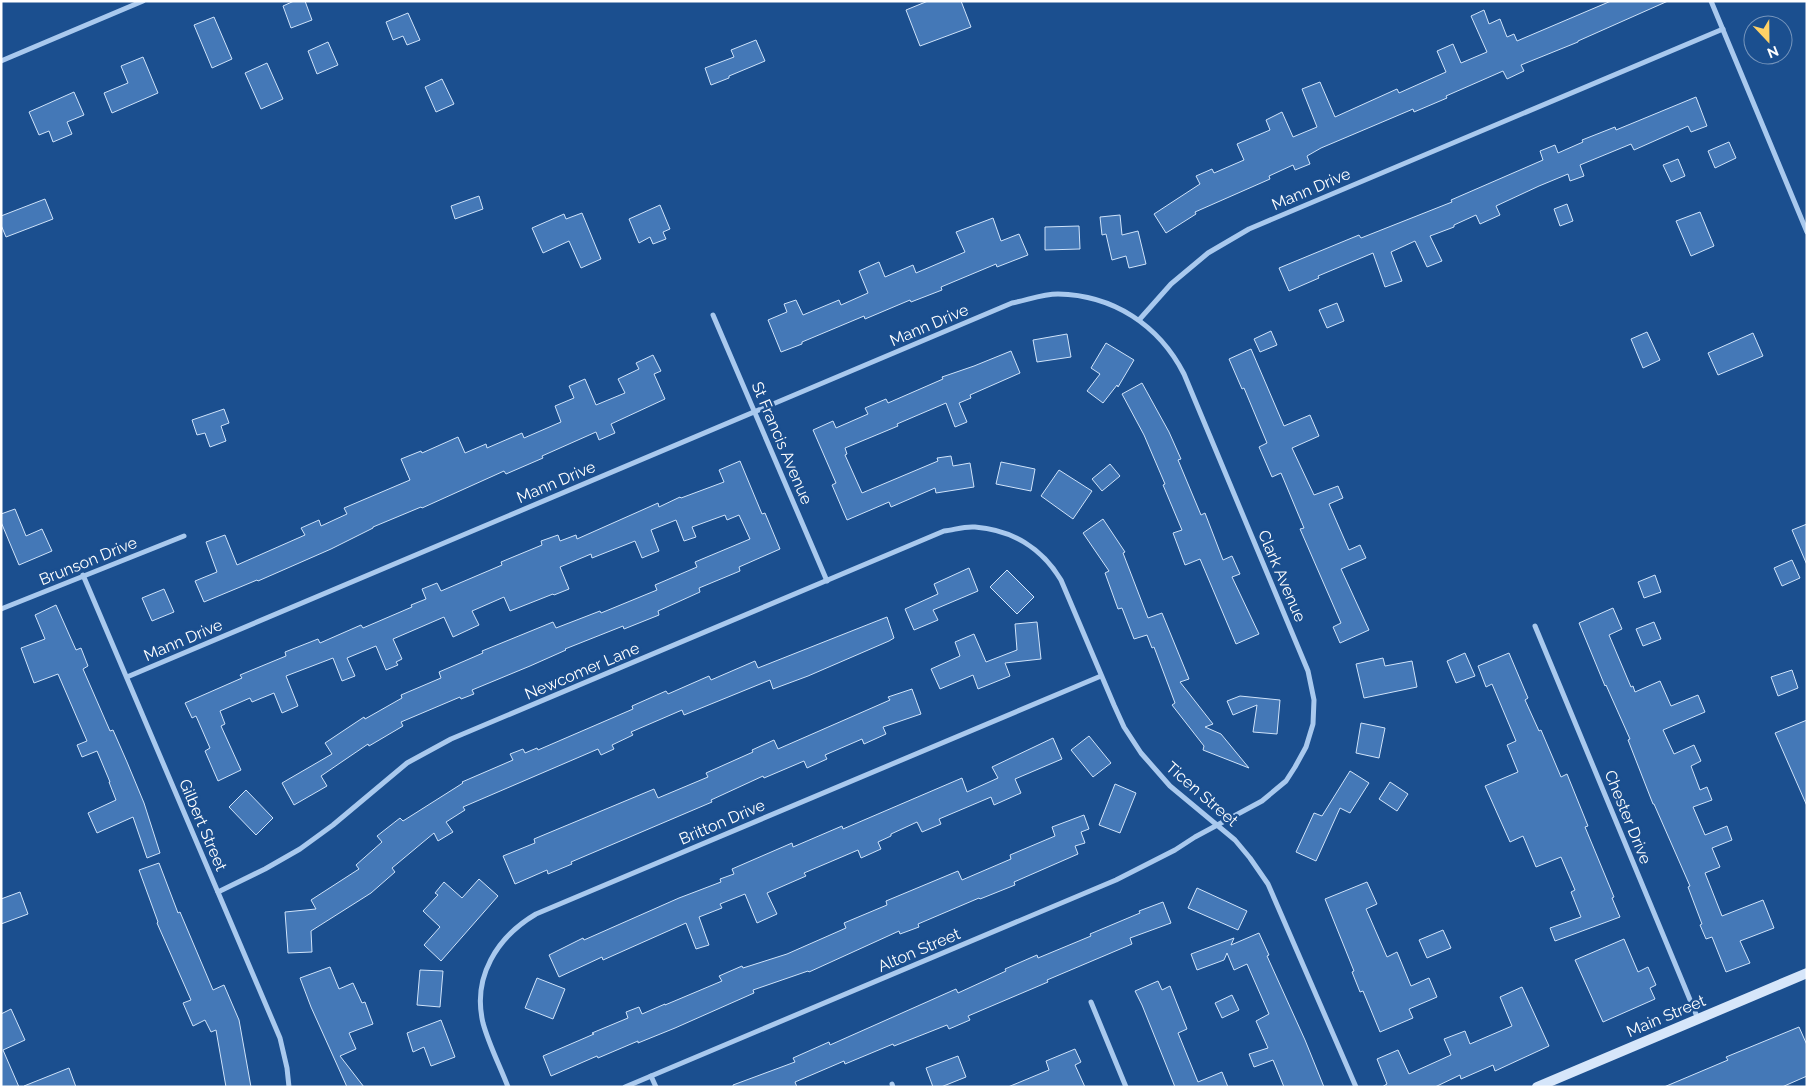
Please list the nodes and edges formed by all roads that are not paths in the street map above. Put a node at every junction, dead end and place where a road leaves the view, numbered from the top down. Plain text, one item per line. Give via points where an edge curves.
1 (143, 1) edge
2 (1711, 1) edge
3 (1723, 29) junction
4 (1, 61) edge
5 (1807, 232) edge
6 (713, 315) dead end
7 (1139, 320) junction
8 (754, 412) junction
9 (983, 528) joint
10 (184, 536) dead end
11 (83, 575) junction
12 (827, 581) junction
13 (1, 609) edge
14 (1536, 626) dead end
15 (1102, 676) junction
16 (127, 678) junction
17 (1218, 825) junction
18 (218, 892) junction
19 (1807, 973) edge
20 (1091, 1002) dead end
21 (1698, 1019) junction
22 (651, 1076) junction
23 (289, 1087) edge
24 (508, 1087) edge
25 (625, 1087) edge
26 (656, 1087) edge
27 (1126, 1087) edge
28 (1356, 1087) edge
29 (1538, 1087) edge

1 - 4 street
2 - 3 street
3 - 5 street
3 - 7 street, Mann Drive via 1249,229 1202,258 1171,284
6 - 8 street, St Francis Avenue
7 - 8 street, Mann Drive via 1112,304 1082,296 1058,294 1027,298
7 - 17 street, Clark Avenue via 1165,344 1184,374 1313,688 1311,731 1291,775 1262,801
8 - 12 street, St Francis Avenue
8 - 16 street, Mann Drive
9 - 12 street, Newcomer Lane via 944,531
9 - 15 street, Ticen Street via 1014,536 1047,560 1061,580
10 - 11 street, Brunson Drive
11 - 13 street, Brunson Drive
11 - 16 street, Gilbert Street
12 - 18 street, Newcomer Lane via 436,747 407,764 300,849
14 - 21 street, Chester Drive
15 - 17 street, Ticen Street via 1124,727 1146,759 1184,799
15 - 24 street, Britton Drive via 521,923 494,953 484,975 481,992 483,1023
16 - 18 street, Gilbert Street
17 - 22 street, Alton Street via 1116,880
17 - 28 street, Ticen Street via 1250,858 1272,892
18 - 23 street, Gilbert Street via 280,1038
19 - 21 street, Main Street
20 - 27 street
21 - 29 street, Main Street
22 - 25 street, Alton Street
22 - 26 street

